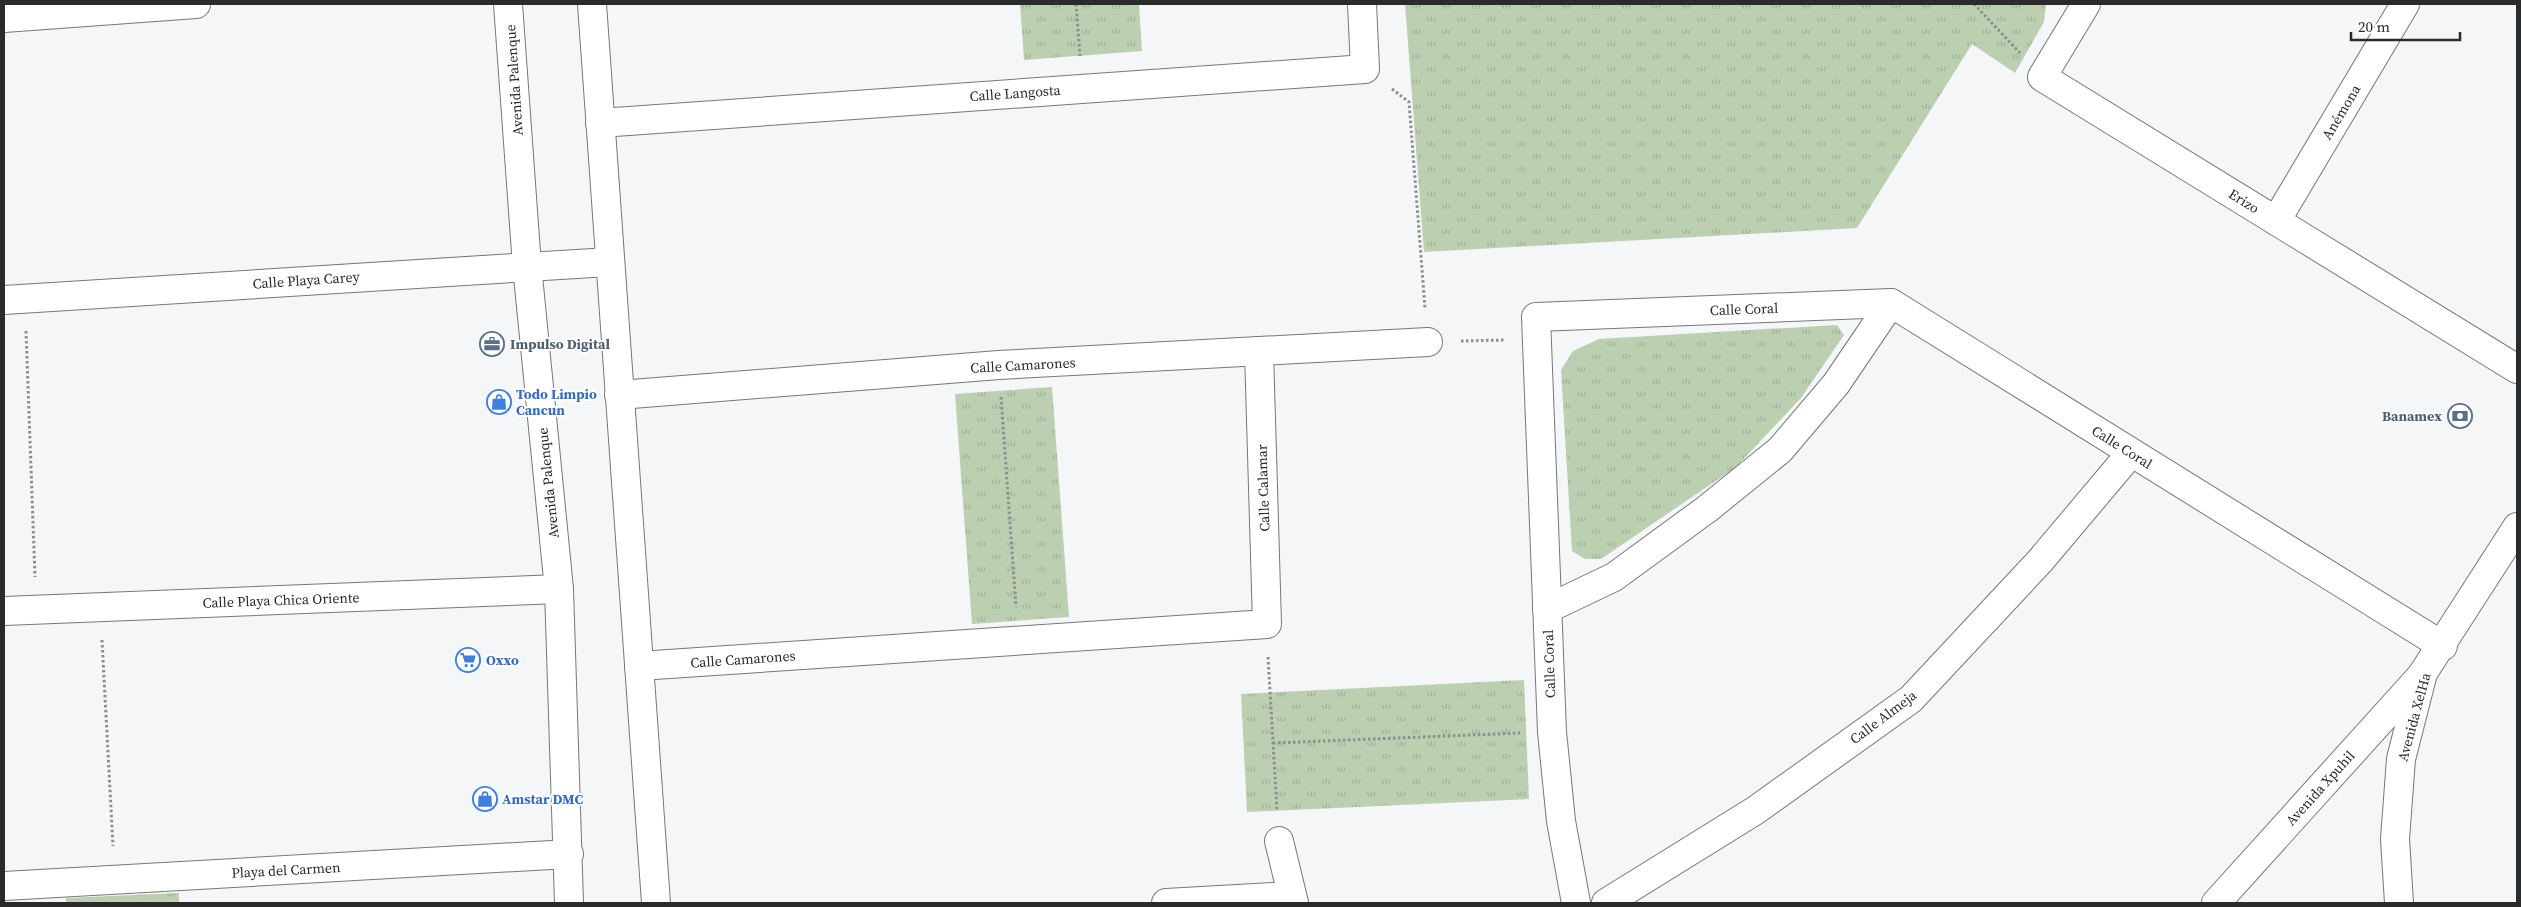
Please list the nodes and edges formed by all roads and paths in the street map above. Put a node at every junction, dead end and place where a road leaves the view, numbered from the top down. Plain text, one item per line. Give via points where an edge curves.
1 (196, 4) edge
2 (508, 4) edge
3 (592, 4) edge
4 (1076, 4) edge
5 (1362, 4) edge
6 (1974, 4) edge
7 (2086, 4) edge
8 (2405, 4) edge
9 (4, 18) edge
10 (1365, 69) junction
11 (2042, 77) junction
12 (1082, 89) junction
13 (600, 123) junction
14 (2276, 221) junction
15 (609, 262) junction
16 (527, 266) junction
17 (14, 299) edge
18 (1891, 303) junction
19 (1537, 339) junction
20 (1428, 342) junction
21 (1259, 352) junction
22 (998, 365) junction
23 (2517, 370) edge
24 (619, 395) junction
25 (2131, 453) junction
26 (2517, 527) edge
27 (559, 589) junction
28 (101, 607) junction
29 (36, 609) junction
30 (1547, 609) junction
31 (4, 611) edge
32 (1266, 624) junction
33 (1019, 640) junction
34 (2443, 646) junction
35 (639, 666) junction
36 (2423, 673) junction
37 (1552, 732) junction
38 (1273, 743) junction
39 (1279, 841) joint
40 (569, 854) junction
41 (115, 880) junction
42 (4, 886) edge
43 (1293, 900) edge
44 (570, 903) edge
45 (656, 903) edge
46 (1166, 903) edge
47 (1576, 903) edge
48 (1606, 903) edge
49 (2216, 903) edge
50 (2400, 903) edge

1 - 9 street
2 - 16 street, Avenida Palenque
3 - 13 street
4 - 12 path
5 - 10 street
6 - 11 path
7 - 11 street
8 - 14 street, Anémona
10 - 12 street, Calle Langosta
10 - 20 path via 1409,102
11 - 14 street, Erizo
12 - 13 street, Calle Langosta
13 - 15 street
14 - 23 street, Erizo
15 - 16 street, Calle Playa Carey
15 - 24 street
16 - 17 street, Calle Playa Carey
16 - 27 street, Avenida Palenque
17 - 29 path
18 - 19 street, Calle Coral via 1536,317
18 - 25 street, Calle Coral
18 - 30 street via 1836,384 1780,450 1707,509 1614,577
19 - 20 path
19 - 30 street, Calle Coral
20 - 21 street, Calle Camarones
21 - 22 street, Calle Camarones
21 - 32 street, Calle Calamar
22 - 24 street, Calle Camarones
22 - 33 path
24 - 35 street
25 - 34 street, Calle Coral
25 - 48 street, Calle Almeja via 2040,561 1910,699 1756,810
26 - 34 street, Avenida XelHa
27 - 28 street, Calle Playa Chica Oriente
27 - 40 street, Avenida Palenque
28 - 29 street, Calle Playa Chica Oriente
28 - 41 path
29 - 31 street, Calle Playa Chica Oriente
30 - 37 street, Calle Coral
32 - 33 street, Calle Camarones
32 - 38 path
33 - 35 street, Calle Camarones
34 - 36 street, Avenida XelHa
35 - 45 street
36 - 49 street, Avenida Xpuhil
36 - 50 street, Avenida XelHa via 2401,759 2396,839
37 - 38 path
37 - 47 street, Calle Coral via 1561,821
38 - 39 path
39 - 43 street
40 - 41 street, Playa del Carmen
40 - 44 street, Avenida Palenque
41 - 42 street, Playa del Carmen
43 - 46 street

